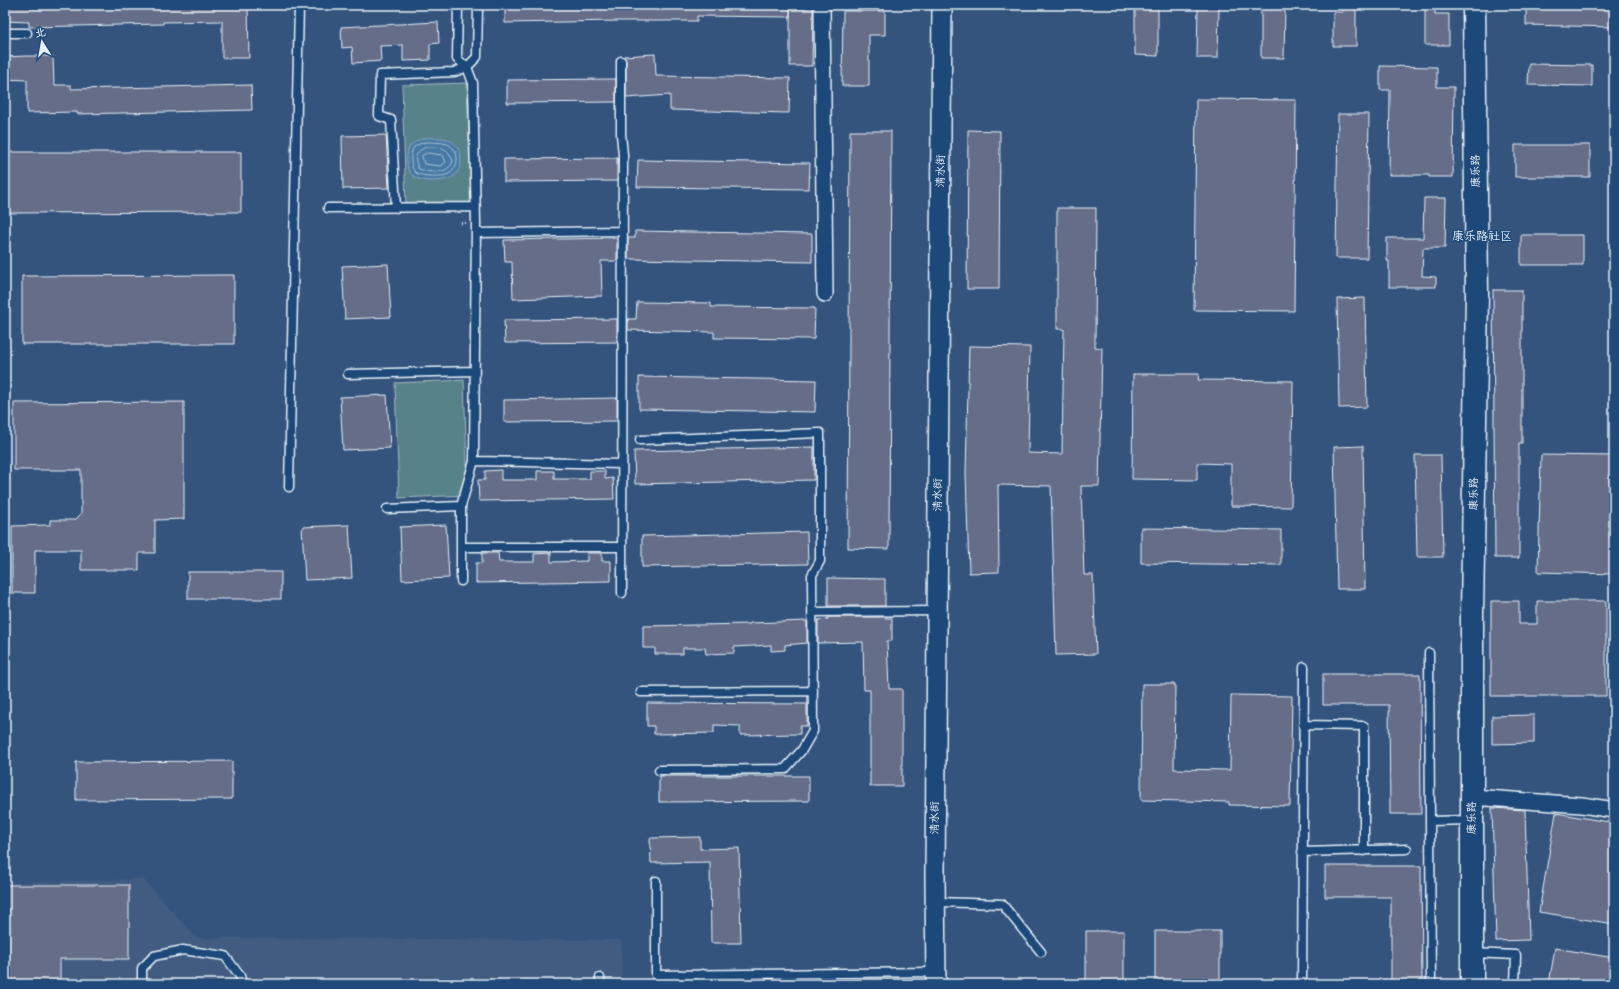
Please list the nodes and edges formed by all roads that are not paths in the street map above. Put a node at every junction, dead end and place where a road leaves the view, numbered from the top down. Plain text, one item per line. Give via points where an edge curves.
1 (299, 5) edge
2 (458, 5) edge
3 (476, 5) edge
4 (822, 5) edge
5 (942, 5) edge
6 (1474, 5) edge
7 (5, 33) edge
8 (27, 33) dead end
9 (621, 61) dead end
10 (467, 67) junction
11 (476, 207) junction
12 (328, 208) dead end
13 (396, 208) junction
14 (623, 231) junction
15 (476, 233) junction
16 (825, 294) dead end
17 (475, 372) junction
18 (348, 374) dead end
19 (640, 440) dead end
20 (474, 461) junction
21 (622, 464) junction
22 (289, 487) dead end
23 (461, 506) junction
24 (387, 509) dead end
25 (461, 547) junction
26 (622, 547) junction
27 (461, 581) dead end
28 (622, 593) dead end
29 (937, 611) junction
30 (813, 612) junction
31 (1429, 653) dead end
32 (1304, 667) dead end
33 (813, 691) junction
34 (641, 692) dead end
35 (1303, 725) junction
36 (659, 770) dead end
37 (1472, 797) junction
38 (1614, 810) edge
39 (1472, 820) junction
40 (1430, 821) junction
41 (1407, 850) dead end
42 (1364, 851) junction
43 (1302, 852) junction
44 (656, 881) dead end
45 (935, 902) junction
46 (1041, 952) dead end
47 (1472, 952) junction
48 (702, 974) junction
49 (936, 978) edge
50 (142, 984) edge
51 (242, 984) edge
52 (702, 984) edge
53 (1302, 984) edge
54 (1431, 984) edge
55 (1472, 984) edge
56 (1515, 984) edge

1 - 22 lane
2 - 10 lane via 457,59
3 - 10 lane via 478,57
4 - 16 street
5 - 29 street, 清水街
6 - 37 main road, 康乐路 via 1477,294
7 - 8 lane
9 - 14 lane
10 - 11 lane via 473,83
10 - 13 lane via 454,72 380,75 379,116 391,120
11 - 13 lane
11 - 15 lane
12 - 13 lane
14 - 15 lane
14 - 21 lane
15 - 17 lane
17 - 18 lane
17 - 20 lane
19 - 30 lane via 820,432 820,561 812,575
20 - 21 lane
20 - 23 lane
21 - 26 lane
23 - 24 lane
23 - 25 lane
25 - 26 lane
25 - 27 lane
26 - 28 lane
29 - 30 lane
29 - 45 street, 清水街
30 - 33 lane
31 - 40 lane
32 - 35 lane
33 - 34 lane
33 - 36 lane via 812,732 802,750 785,770
35 - 42 lane via 1364,726
35 - 43 lane
37 - 38 street via 1582,805
37 - 39 main road, 康乐路
39 - 40 lane
39 - 47 main road, 康乐路
40 - 54 lane
41 - 42 lane
42 - 43 lane
43 - 53 lane
44 - 48 lane via 656,975
45 - 46 lane via 1002,904
45 - 49 street, 清水街
47 - 55 main road, 康乐路
47 - 56 lane via 1516,955
48 - 49 lane
48 - 52 lane
50 - 51 lane via 142,968 154,956 183,950 225,956 240,976

